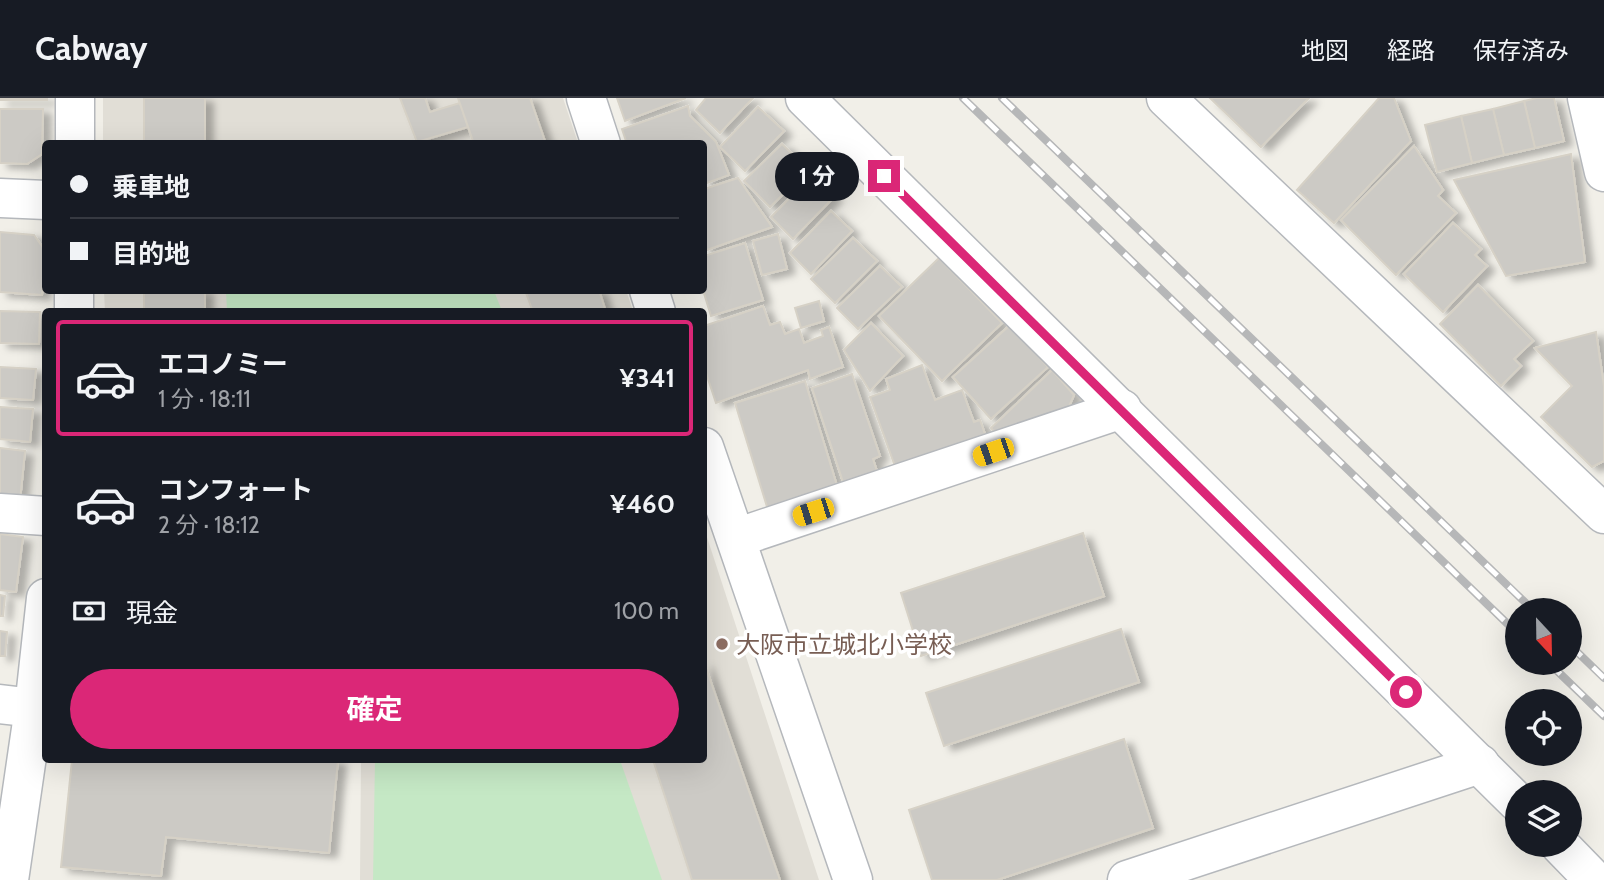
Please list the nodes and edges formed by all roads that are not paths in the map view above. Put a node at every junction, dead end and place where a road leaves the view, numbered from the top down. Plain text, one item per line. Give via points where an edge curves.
1 (75, 98) edge
2 (586, 98) edge
3 (805, 98) edge
4 (1166, 98) edge
5 (1587, 98) edge
6 (75, 140) edge
7 (600, 140) edge
8 (1603, 164) edge
9 (0, 198) edge
10 (42, 200) edge
11 (1122, 409) junction
12 (707, 456) edge
13 (0, 513) edge
14 (1604, 514) edge
15 (42, 516) edge
16 (736, 538) junction
17 (42, 613) edge
18 (17, 706) edge
19 (1480, 764) junction
20 (1505, 790) edge
21 (1572, 857) edge
22 (9, 880) edge
23 (853, 880) edge
24 (1127, 880) edge
25 (1594, 880) edge

1 - 6 street
2 - 7 street
3 - 11 street
4 - 14 street
5 - 8 street
9 - 10 street
11 - 16 street
11 - 19 street
12 - 16 street
13 - 15 street
16 - 23 street
17 - 18 street
18 - 22 street
19 - 20 street
19 - 24 street
21 - 25 street

